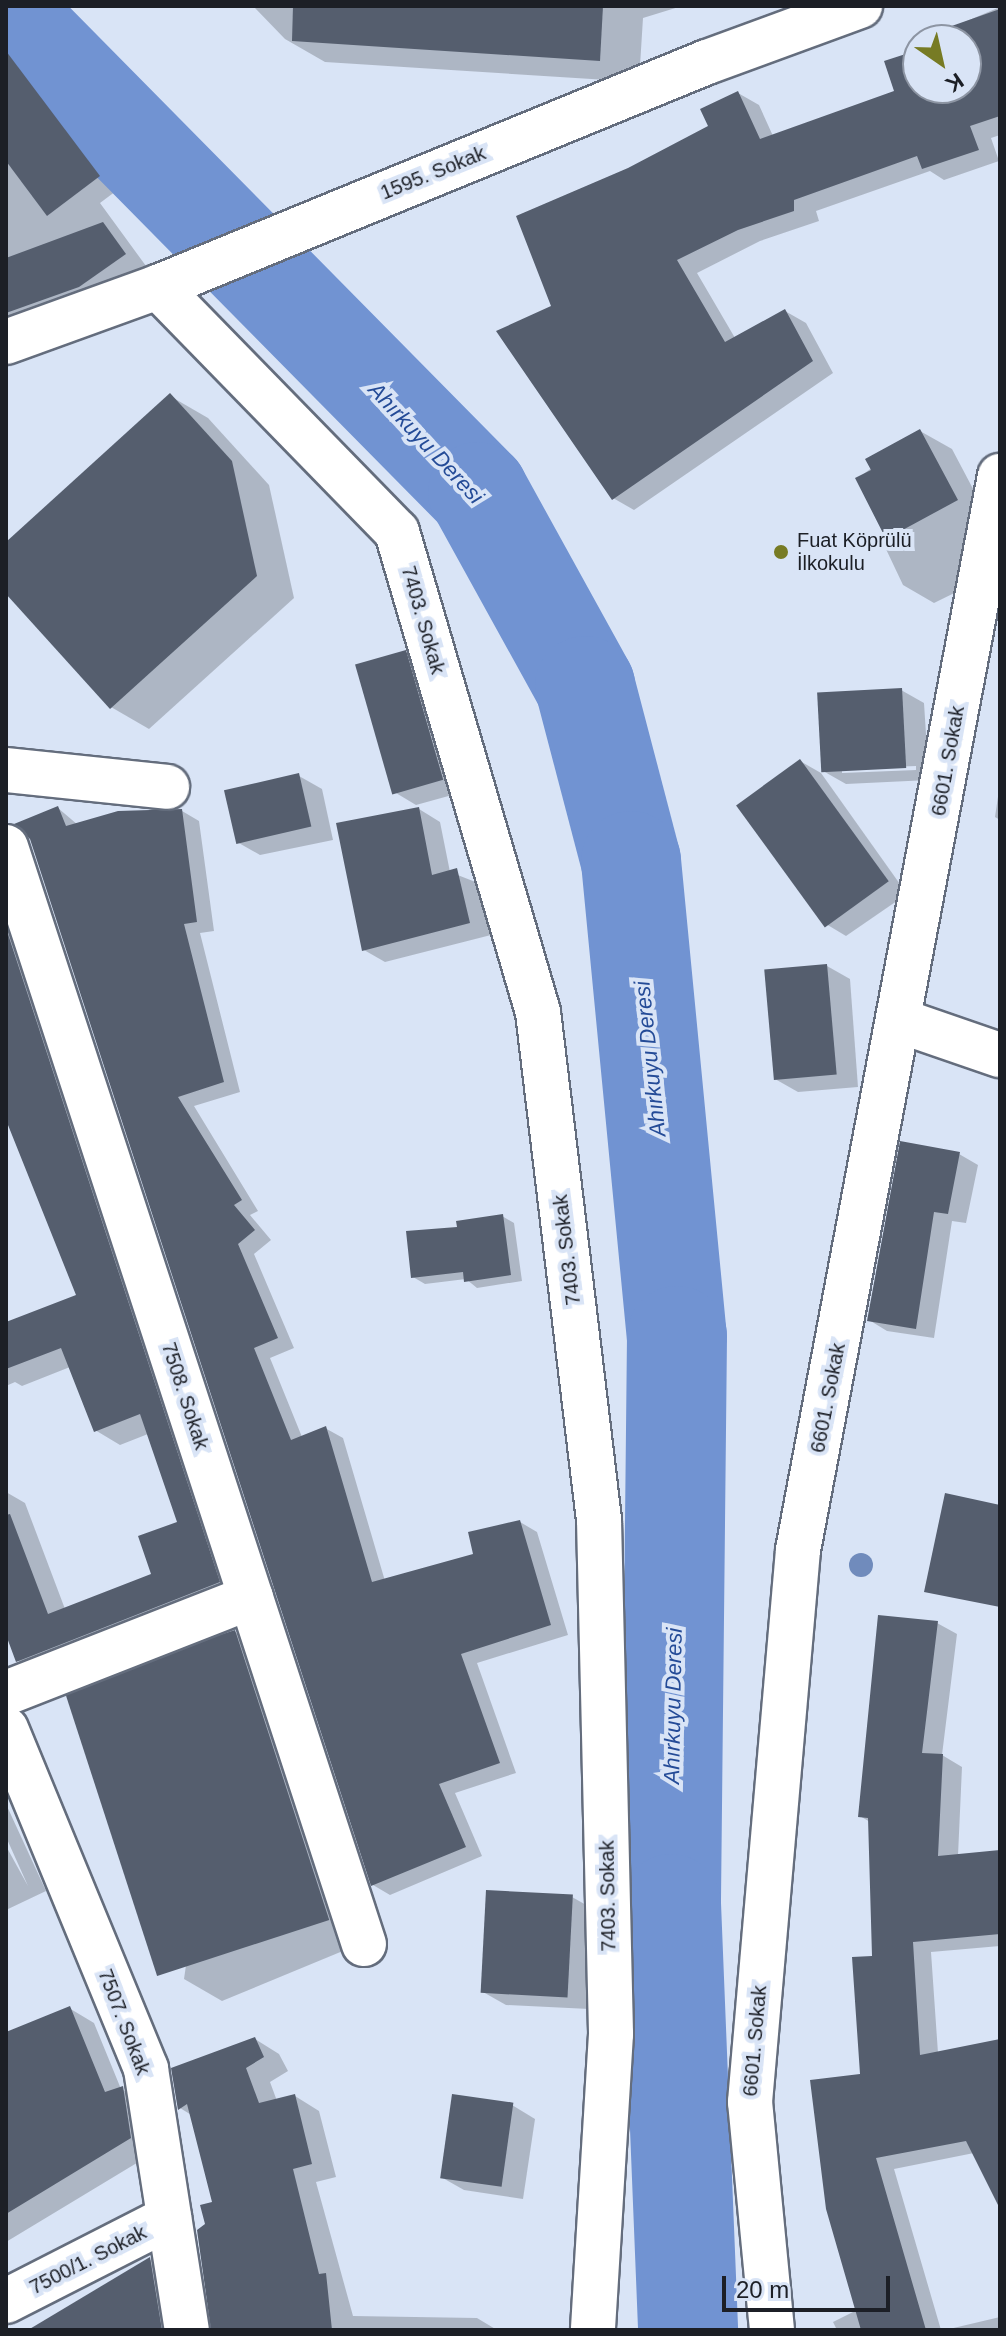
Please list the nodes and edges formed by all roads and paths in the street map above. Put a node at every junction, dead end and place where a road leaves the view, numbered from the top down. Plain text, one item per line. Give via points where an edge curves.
1 (860, 6) edge
2 (165, 284) junction
3 (6, 342) edge
4 (1000, 476) edge
5 (6, 770) edge
6 (167, 787) dead end
7 (6, 847) edge
8 (901, 1021) junction
9 (1000, 1055) edge
10 (251, 1597) junction
11 (6, 1693) edge
12 (6, 1729) edge
13 (364, 1944) dead end
14 (169, 2218) junction
15 (6, 2301) edge
16 (187, 2330) edge
17 (593, 2330) edge
18 (772, 2330) edge

1 - 2 street, 1595. Sokak
2 - 3 street, 1595. Sokak
2 - 17 street, 7403. Sokak via 397,532 538,1012 599,1520 611,2034
4 - 8 street, 6601. Sokak
5 - 6 street
7 - 10 street, 7508. Sokak
8 - 9 street
8 - 18 street, 6601. Sokak via 798,1550 750,2102
10 - 11 street
10 - 13 street, 7508. Sokak
12 - 14 street, 7507. Sokak via 146,2069
14 - 15 street, 7500/1. Sokak
14 - 16 street, 7507. Sokak

